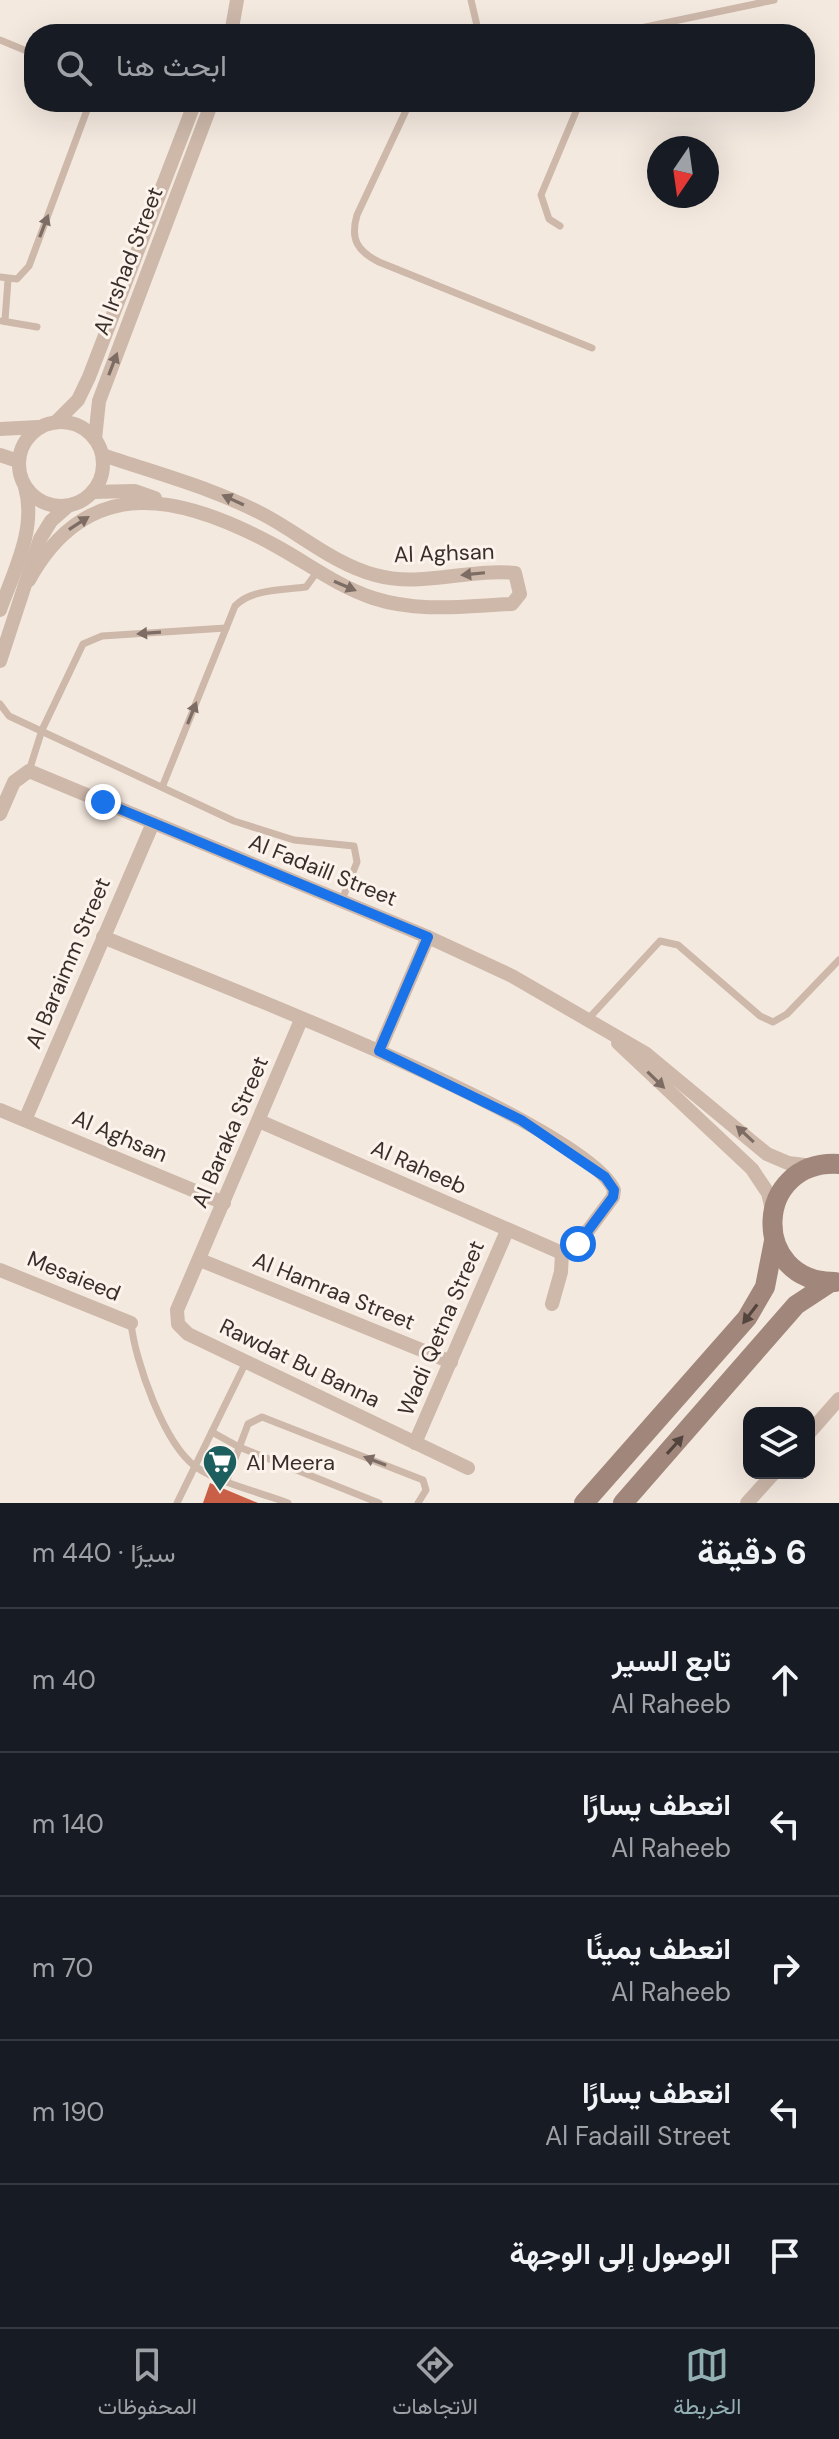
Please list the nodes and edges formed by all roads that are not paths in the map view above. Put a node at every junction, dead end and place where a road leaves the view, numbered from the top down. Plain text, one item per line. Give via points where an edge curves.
1 (237, 0) edge
2 (471, 0) edge
3 (774, 0) edge
4 (232, 24) edge
5 (477, 24) edge
6 (660, 24) edge
7 (0, 40) edge
8 (24, 50) edge
9 (86, 112) edge
10 (191, 112) edge
11 (208, 112) edge
12 (405, 112) edge
13 (576, 112) edge
14 (560, 226) dead end
15 (4, 278) edge
16 (2, 321) edge
17 (37, 327) dead end
18 (592, 348) dead end
19 (49, 424) junction
20 (0, 429) edge
21 (95, 439) junction
22 (0, 455) edge
23 (103, 455) junction
24 (18, 461) junction
25 (25, 487) junction
26 (92, 492) junction
27 (68, 506) junction
28 (174, 506) junction
29 (317, 572) junction
30 (29, 580) junction
31 (0, 610) edge
32 (226, 628) junction
33 (0, 661) edge
34 (0, 704) edge
35 (42, 730) junction
36 (26, 772) junction
37 (163, 785) junction
38 (0, 814) edge
39 (153, 823) junction
40 (341, 901) junction
41 (103, 937) junction
42 (428, 937) junction
43 (839, 960) edge
44 (301, 1020) junction
45 (595, 1022) junction
46 (379, 1051) junction
47 (0, 1110) edge
48 (25, 1120) junction
49 (259, 1121) junction
50 (830, 1163) edge
51 (224, 1203) junction
52 (772, 1213) junction
53 (507, 1231) junction
54 (774, 1241) junction
55 (562, 1253) junction
56 (200, 1260) junction
57 (0, 1270) edge
58 (835, 1282) edge
59 (552, 1304) dead end
60 (131, 1323) joint
61 (246, 1362) junction
62 (451, 1362) junction
63 (839, 1399) edge
64 (815, 1426) edge
65 (212, 1432) junction
66 (415, 1443) junction
67 (239, 1447) junction
68 (195, 1466) junction
69 (468, 1468) dead end
70 (769, 1479) edge
71 (227, 1480) junction
72 (177, 1503) edge
73 (288, 1503) edge
74 (379, 1503) edge
75 (418, 1503) edge
76 (584, 1503) edge
77 (623, 1503) edge
78 (747, 1503) edge

1 - 4 street
2 - 5 lane
3 - 6 lane
7 - 8 lane
15 -> 9 lane via 24,274 29,266
10 - 19 street, Al Irshad Street via 89,377 78,400
21 -> 11 street, Al Irshad Street via 99,401
12 - 18 lane via 357,215 356,244 379,262
13 - 14 lane via 541,195 542,208
15 - 16 lane
16 - 17 lane
19 - 20 street
19 - 21 street via 78,425
19 - 24 street via 23,444
21 - 23 street
22 - 24 street
23 - 26 street via 101,477
29 -> 23 street, Al Aghsan via 372,598 418,609 512,604 521,584 515,573 416,580 374,575 324,554 223,495
24 - 25 street
25 - 27 street via 44,503
25 - 31 street via 28,523
26 - 27 street
26 - 28 street, Al Aghsan via 135,491
27 - 30 street via 46,529
28 - 29 street, Al Aghsan via 229,524
30 -> 28 street, Al Aghsan via 53,543 88,516 131,502 153,500
29 - 32 lane via 306,587 243,598
30 - 33 street
32 -> 35 lane via 102,636 83,644
37 -> 32 lane
34 - 35 lane via 9,716
35 - 36 lane
35 - 37 lane
36 - 38 street via 14,782
36 - 39 street, Al Fadaill Street
37 - 40 lane via 234,821 294,840 354,846 357,862
39 - 40 street, Al Fadaill Street
39 - 41 street, Al Baraimm Street
40 - 42 street, Al Fadaill Street
41 - 44 street
41 - 48 street, Al Baraimm Street
42 - 45 street, Al Fadaill Street
42 - 46 street
43 - 45 lane via 773,1022 673,941 660,941
44 - 46 street
44 - 49 street, Al Baraka Street
50 -> 45 street, Al Fadaill Street via 788,1163 767,1154 661,1065
45 -> 52 street, Al Fadaill Street via 752,1169 768,1193
46 - 55 street via 521,1120 611,1183 608,1206 578,1244
47 - 48 street, Al Aghsan
48 - 51 street, Al Aghsan
49 - 51 street, Al Baraka Street
49 - 53 street, Al Raheeb
50 - 52 main road via 786,1184
51 - 56 street, Al Baraka Street
52 - 54 main road
53 - 55 street, Al Raheeb
53 - 62 street, Wadi Qetna Street
54 - 58 main road via 800,1274
54 -> 76 main road via 768,1278 753,1310
55 - 59 street
56 - 61 street, Rawdat Bu Banna via 177,1310 178,1324
56 - 62 street, Al Hamraa Street
57 - 60 street, Mesaieed
77 -> 58 main road via 796,1305
60 - 68 lane via 151,1397
61 - 65 lane
61 - 66 street, Rawdat Bu Banna
62 - 66 street, Wadi Qetna Street
63 - 64 street
65 - 67 lane
65 - 68 lane
66 - 69 street, Rawdat Bu Banna
67 - 71 lane
67 - 74 lane
75 -> 67 lane via 426,1490 423,1480 270,1419 248,1424
68 - 71 lane
68 - 72 lane
70 - 78 street
71 - 73 lane

